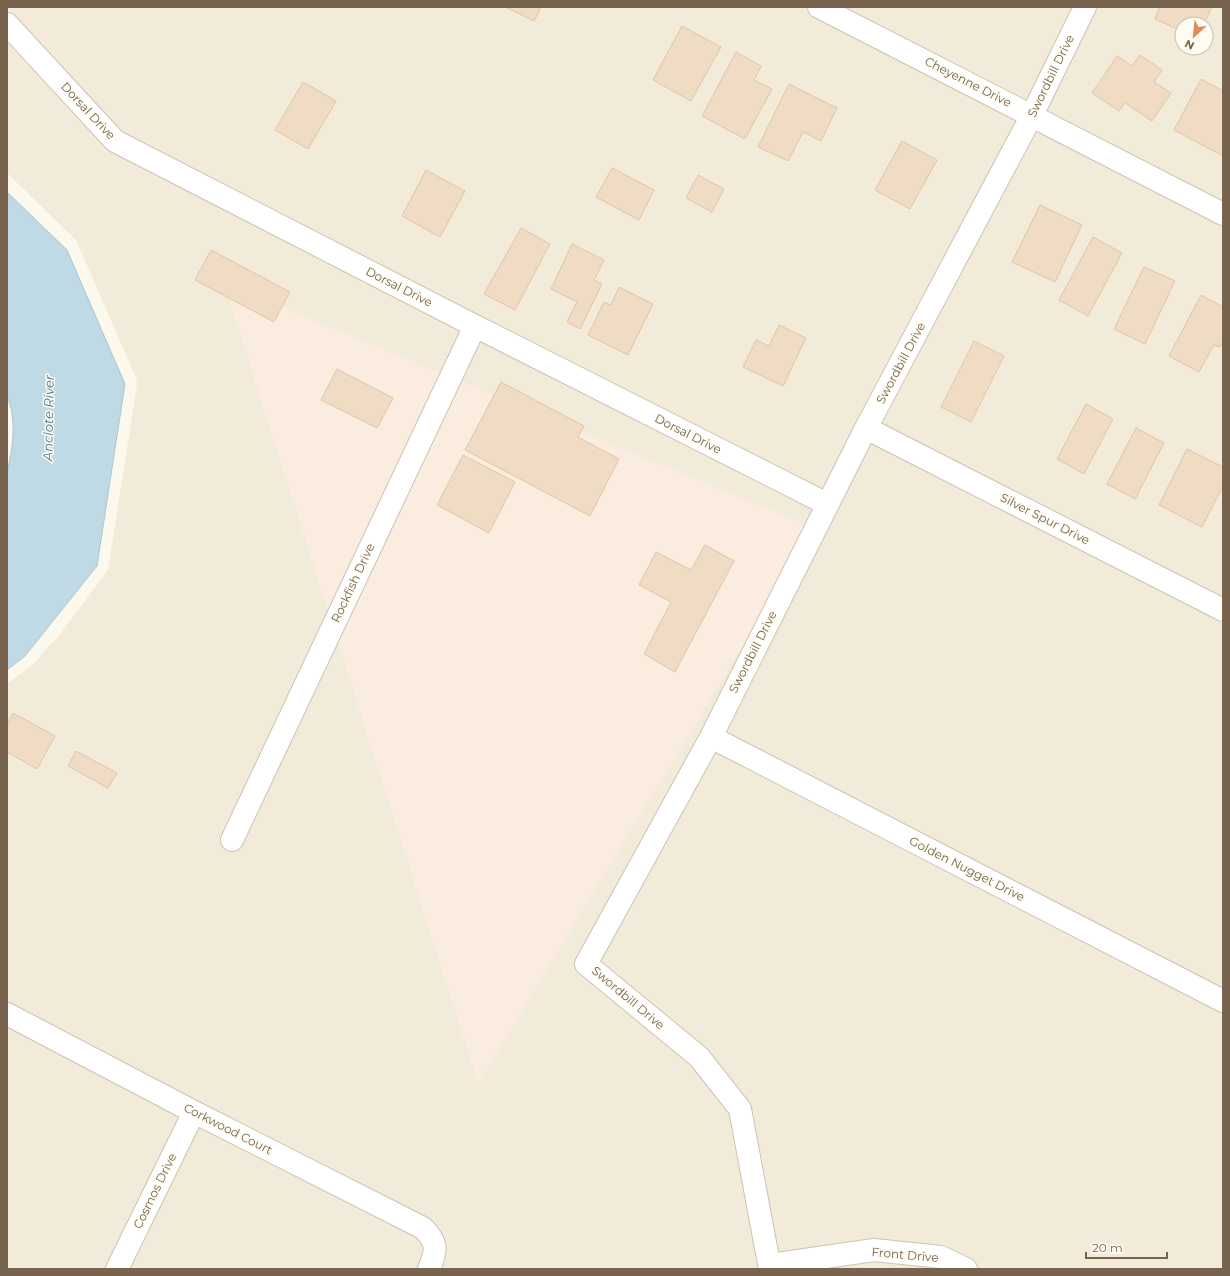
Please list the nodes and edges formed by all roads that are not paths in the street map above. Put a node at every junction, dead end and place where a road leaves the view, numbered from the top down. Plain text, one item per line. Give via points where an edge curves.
1 (819, 7) edge
2 (1085, 7) edge
3 (7, 24) edge
4 (1032, 115) junction
5 (1223, 214) edge
6 (475, 326) junction
7 (866, 428) junction
8 (827, 504) junction
9 (1223, 610) edge
10 (711, 737) junction
11 (232, 840) dead end
12 (1223, 1001) edge
13 (7, 1014) edge
14 (194, 1112) junction
15 (432, 1261) edge
16 (770, 1267) edge
17 (117, 1269) edge
18 (966, 1269) edge

1 - 4 street, Cheyenne Drive
2 - 4 street, Swordbill Drive
3 - 6 street, Dorsal Drive via 115,141
4 - 5 street, Cheyenne Drive
4 - 7 street, Swordbill Drive
6 - 8 street, Dorsal Drive
6 - 11 street, Rockfish Drive
7 - 8 street, Swordbill Drive
7 - 9 street, Silver Spur Drive
8 - 10 street, Swordbill Drive
10 - 12 street, Golden Nugget Drive
10 - 16 street, Swordbill Drive via 586,964 699,1057 740,1109
13 - 14 street, Corkwood Court
14 - 15 street, Corkwood Court via 423,1228 433,1238
14 - 17 street, Cosmos Drive
16 - 18 street, Front Drive via 874,1250 941,1257

